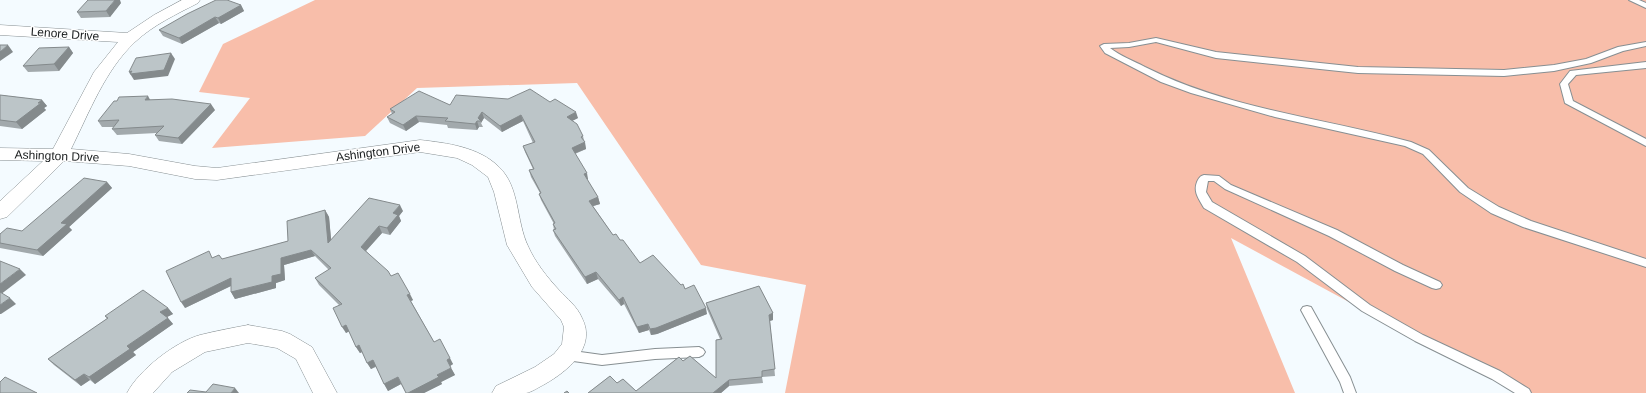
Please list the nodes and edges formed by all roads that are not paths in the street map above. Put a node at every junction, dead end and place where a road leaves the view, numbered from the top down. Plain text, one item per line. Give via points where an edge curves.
1 (193, 0) edge
2 (1633, 0) edge
3 (1646, 6) edge
4 (0, 30) edge
5 (130, 38) junction
6 (1646, 44) edge
7 (1646, 65) edge
8 (1646, 143) edge
9 (0, 154) edge
10 (59, 155) junction
11 (0, 212) edge
12 (1646, 263) edge
13 (1436, 285) dead end
14 (1307, 310) dead end
15 (698, 352) dead end
16 (566, 355) junction
17 (139, 393) edge
18 (325, 393) edge
19 (504, 393) edge
20 (1350, 393) edge
21 (1525, 393) edge

1 - 5 street via 159,18
2 - 3 lane
4 - 5 street, Lenore Drive
5 - 10 street via 102,72
6 - 12 lane via 1554,68 1504,73 1358,70 1216,55 1156,40 1104,46 1108,51 1164,80 1194,91 1275,114 1408,144 1426,152 1464,190 1495,210 1527,224
7 - 8 lane via 1573,73 1564,84 1569,102
9 - 10 street, Ashington Drive
10 - 11 street
10 - 16 street, Ashington Drive via 129,160 199,174 217,174 420,146 450,149 477,159 495,173 521,252 546,291 569,313 576,331 573,347
13 - 21 lane via 1333,233 1228,187 1216,178 1204,178 1200,185 1200,194 1208,205 1301,259 1366,308 1419,338 1496,375
14 - 20 lane
15 - 16 lane via 602,360
16 - 19 street, Ashington Drive via 558,364
17 - 18 street via 164,365 200,344 248,334 282,340 304,353

